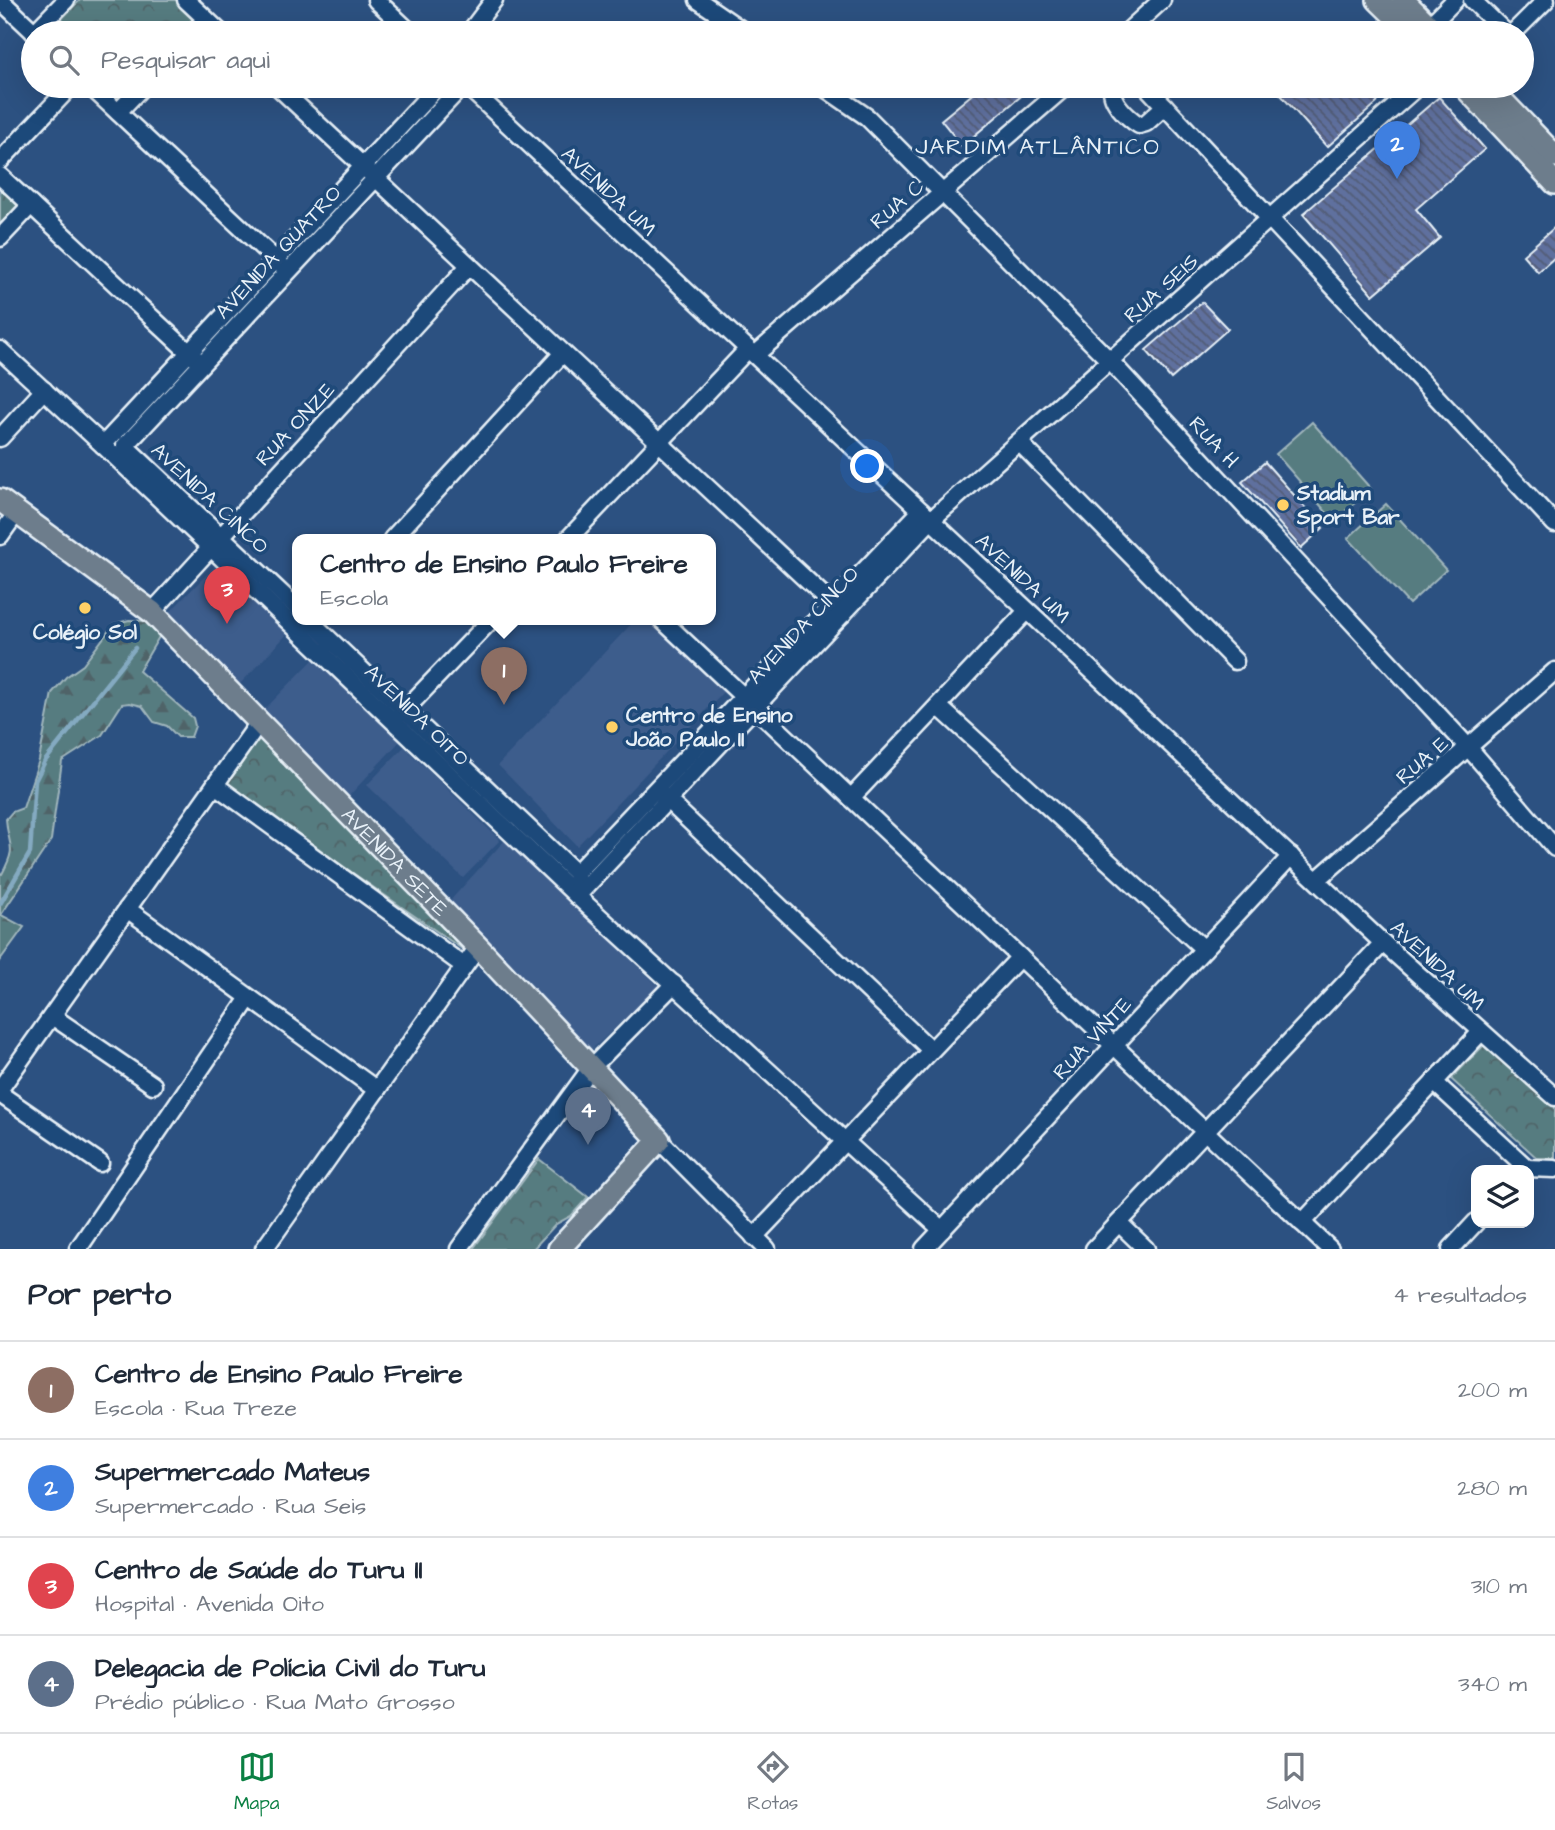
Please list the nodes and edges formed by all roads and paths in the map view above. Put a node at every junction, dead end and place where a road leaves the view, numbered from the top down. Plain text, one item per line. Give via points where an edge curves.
1 (0, 0) edge
2 (66, 0) edge
3 (186, 0) edge
4 (376, 0) edge
5 (494, 0) edge
6 (698, 0) edge
7 (1162, 0) edge
8 (1378, 0) edge
9 (1403, 0) edge
10 (1454, 0) edge
11 (1472, 0) edge
12 (1546, 0) edge
13 (206, 19) edge
14 (22, 21) edge
15 (46, 21) edge
16 (398, 21) edge
17 (478, 21) edge
18 (729, 21) edge
19 (1139, 21) edge
20 (1411, 21) edge
21 (1419, 21) edge
22 (1435, 21) edge
23 (1494, 21) edge
24 (1525, 21) edge
25 (60, 98) edge
26 (103, 98) edge
27 (131, 98) edge
28 (290, 98) edge
29 (427, 98) edge
30 (453, 98) edge
31 (477, 98) edge
32 (839, 98) edge
33 (1052, 98) edge
34 (1112, 98) edge
35 (1157, 98) edge
36 (1405, 98) edge
37 (1475, 98) edge
38 (1500, 98) edge
39 (1165, 106) junction
40 (118, 112) junction
41 (1554, 152) edge
42 (0, 161) edge
43 (363, 166) junction
44 (0, 176) edge
45 (376, 178) junction
46 (1555, 183) edge
47 (942, 193) junction
48 (31, 205) junction
49 (1271, 218) junction
50 (0, 238) edge
51 (275, 260) junction
52 (470, 266) junction
53 (289, 272) junction
54 (0, 350) edge
55 (190, 352) junction
56 (752, 352) junction
57 (563, 353) junction
58 (1110, 361) junction
59 (202, 364) junction
60 (44, 390) junction
61 (0, 438) edge
62 (1019, 442) junction
63 (659, 443) junction
64 (103, 445) junction
65 (125, 446) junction
66 (9, 506) edge
67 (926, 515) junction
68 (1555, 524) edge
69 (397, 534) edge
70 (576, 534) edge
71 (0, 536) edge
72 (215, 542) junction
73 (292, 604) edge
74 (292, 608) edge
75 (837, 609) junction
76 (1027, 611) junction
77 (152, 612) junction
78 (311, 625) edge
79 (486, 625) edge
80 (667, 625) edge
81 (1235, 661) dead end
82 (1555, 671) edge
83 (749, 702) junction
84 (939, 706) junction
85 (399, 716) junction
86 (260, 721) junction
87 (1468, 747) junction
88 (215, 785) junction
89 (662, 795) junction
90 (851, 798) junction
91 (1555, 848) edge
92 (1291, 856) junction
93 (576, 873) junction
94 (1317, 880) junction
95 (577, 896) junction
96 (127, 909) junction
97 (1383, 943) junction
98 (478, 947) junction
99 (1204, 949) junction
100 (1020, 957) junction
101 (464, 966) junction
102 (674, 984) junction
103 (249, 998) junction
104 (52, 1016) junction
105 (1480, 1032) junction
106 (1114, 1045) junction
107 (931, 1050) junction
108 (591, 1068) junction
109 (1434, 1082) junction
110 (153, 1085) dead end
111 (0, 1089) edge
112 (377, 1090) junction
113 (0, 1094) edge
114 (1555, 1097) edge
115 (1205, 1131) junction
116 (659, 1140) junction
117 (844, 1142) junction
118 (100, 1163) dead end
119 (1522, 1165) edge
120 (1534, 1169) edge
121 (1555, 1169) edge
122 (1119, 1223) junction
123 (1302, 1223) junction
124 (1471, 1227) edge
125 (942, 1230) junction
126 (754, 1237) junction
127 (78, 1249) edge
128 (264, 1249) edge
129 (459, 1249) edge
130 (559, 1249) edge
131 (767, 1249) edge
132 (923, 1249) edge
133 (1094, 1249) edge
134 (1146, 1249) edge
135 (1330, 1249) edge
136 (1451, 1249) edge

1 - 14 street
2 - 15 street
3 - 13 street
4 - 16 street
5 - 17 street
6 - 18 street
7 - 19 street
8 - 20 main road
9 - 21 main road
10 - 22 street
11 - 23 street
12 - 24 street
25 - 42 street
26 - 40 street
27 - 40 street
28 - 43 street
29 - 43 street, AVENIDA QUATRO
30 - 45 street, AVENIDA QUATRO
31 - 56 street, AVENIDA UM
32 - 47 street, RUA H via 867,117
33 - 47 street, RUA C
34 - 39 street via 1139,125
35 - 39 street
36 - 49 street, RUA SEIS
37 - 46 main road
38 - 41 main road
39 - 49 street
40 - 51 street
43 - 45 street
43 - 51 street, AVENIDA QUATRO
44 - 48 street
45 - 52 street
45 - 53 street, AVENIDA QUATRO
47 - 56 street, RUA C
47 - 58 street, RUA H
48 - 50 street
48 - 55 street
49 - 58 street, RUA SEIS
49 - 68 street
51 - 53 street
51 - 55 street, AVENIDA QUATRO
52 - 57 street
52 - 72 street, RUA ONZE
53 - 59 street, AVENIDA QUATRO
54 - 60 street
55 - 59 street
55 - 64 street, AVENIDA QUATRO
56 - 63 street, RUA C
56 - 67 street, AVENIDA UM
57 - 63 street
57 - 69 street
58 - 62 street, RUA SEIS
58 - 87 street, RUA H
59 - 65 street, AVENIDA QUATRO
60 - 61 street
60 - 64 street
62 - 67 street, RUA SEIS
62 - 81 street
63 - 70 street, RUA C
63 - 75 street
64 - 65 street
64 - 72 street
65 - 72 street, AVENIDA CINCO
66 - 71 street
66 - 77 main road, AVENIDA SETE
67 - 75 street, AVENIDA CINCO
67 - 76 street, AVENIDA UM
72 - 73 street, AVENIDA CINCO
72 - 74 street
72 - 77 street, RUA ONZE
75 - 83 street, AVENIDA CINCO
76 - 84 street
76 - 92 street, AVENIDA UM
77 - 86 main road, AVENIDA SETE
78 - 85 street
79 - 85 street
80 - 83 street
82 - 87 street, RUA E
83 - 89 street, AVENIDA CINCO
83 - 90 street
84 - 90 street
84 - 99 street
85 - 93 street
85 - 95 street, AVENIDA OITO
86 - 88 street
86 - 98 main road, AVENIDA SETE
87 - 91 street, RUA H
87 - 94 street, RUA E
88 - 96 street
88 - 101 street
89 - 93 street, AVENIDA CINCO
89 - 95 street, AVENIDA CINCO
89 - 107 street
90 - 100 street
92 - 94 street, AVENIDA UM
92 - 99 street, RUA VINTE
93 - 95 street
94 - 97 street, AVENIDA UM
95 - 102 street, AVENIDA OITO
96 - 103 street
96 - 104 street
97 - 105 street, AVENIDA UM
97 - 115 street
98 - 101 street
98 - 108 main road, AVENIDA SETE
99 - 106 street, RUA VINTE
100 - 106 street
100 - 107 street
101 - 112 street
102 - 108 street
102 - 117 street, AVENIDA OITO
103 - 112 street
103 - 127 street
104 - 110 street
104 - 111 street
105 - 109 street
105 - 114 street, AVENIDA UM
106 - 115 street
106 - 125 street, RUA VINTE
107 - 117 street
108 - 116 main road, AVENIDA SETE
108 - 129 street
109 - 119 street
109 - 123 street
112 - 128 street
113 - 118 street
115 - 122 street
115 - 123 street
116 - 126 street, AVENIDA SETE
116 - 130 main road
117 - 125 street, AVENIDA OITO
117 - 126 street
120 - 121 street
122 - 133 street
122 - 134 street
123 - 135 street
124 - 136 street
125 - 132 street, RUA VINTE
126 - 131 street, AVENIDA SETE

